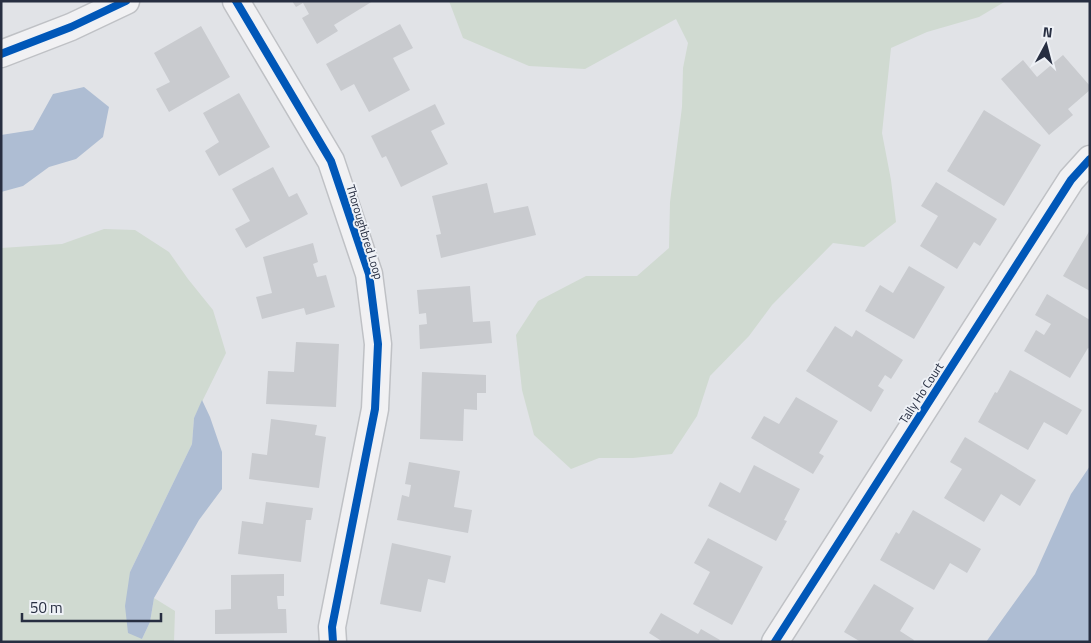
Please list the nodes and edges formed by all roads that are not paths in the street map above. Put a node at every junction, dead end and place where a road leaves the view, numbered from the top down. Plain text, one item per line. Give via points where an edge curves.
1 (126, 1) edge
2 (236, 1) edge
3 (1, 54) edge
4 (1090, 159) edge
5 (333, 642) edge
6 (775, 642) edge

1 - 3 street
2 - 5 street, Thoroughbred Loop via 331,161 369,274 378,344 375,409 332,627
4 - 6 street, Tally Ho Court via 1071,180

